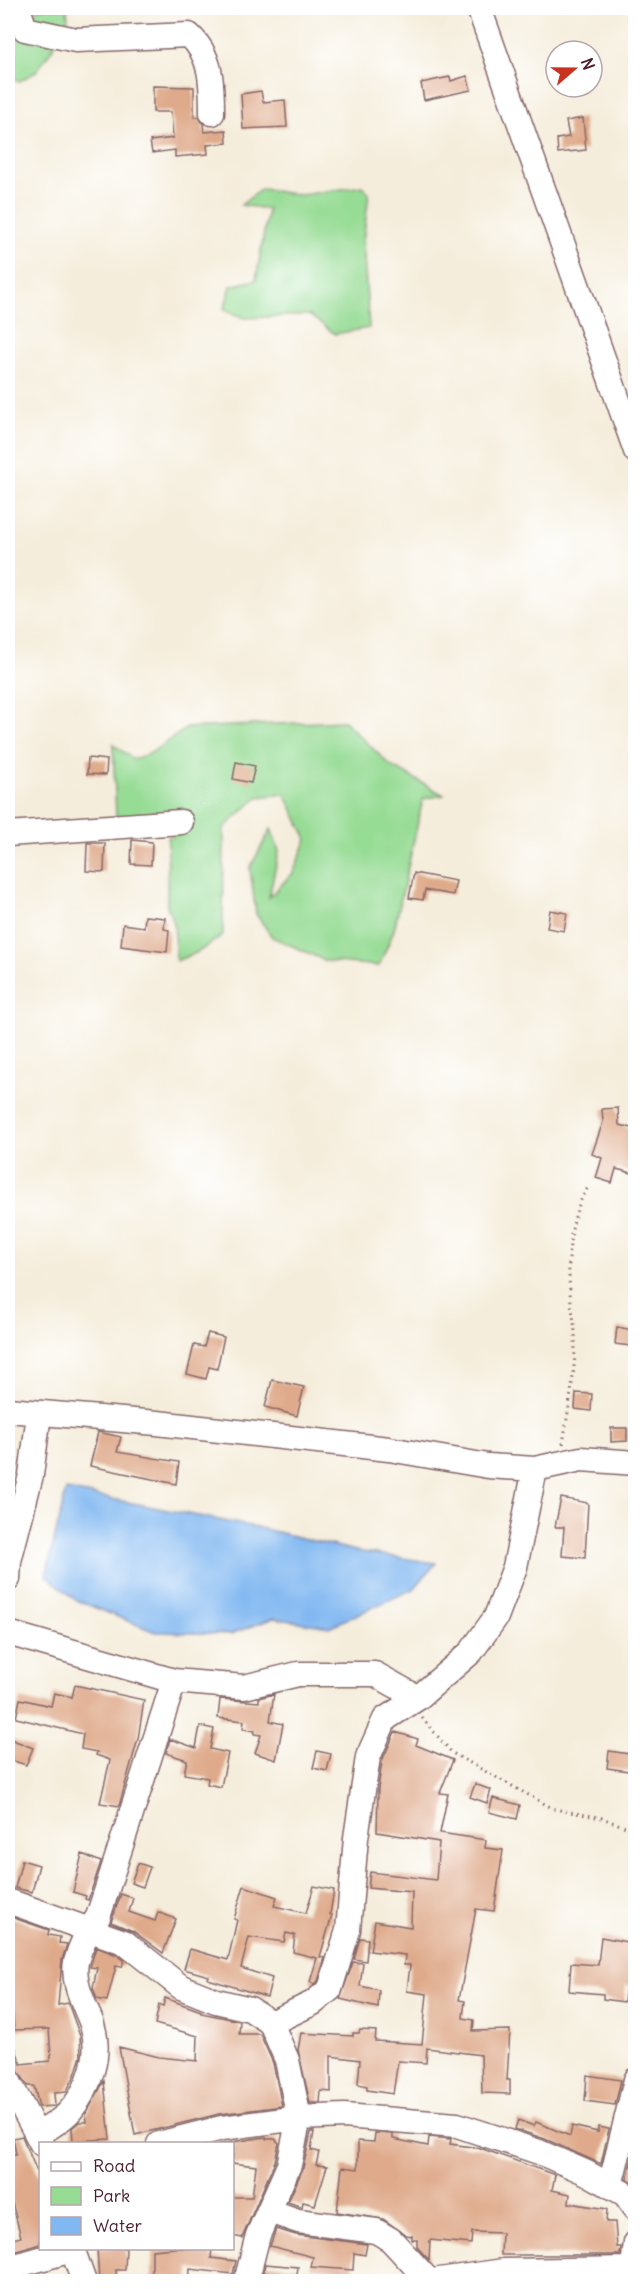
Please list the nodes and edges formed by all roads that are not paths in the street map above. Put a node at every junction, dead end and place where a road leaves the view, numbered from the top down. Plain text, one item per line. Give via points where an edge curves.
1 (18, 8) edge
2 (479, 8) edge
3 (212, 113) dead end
4 (636, 451) edge
5 (181, 822) dead end
6 (8, 834) edge
7 (8, 1410) edge
8 (39, 1414) junction
9 (636, 1463) edge
10 (535, 1469) junction
11 (8, 1579) edge
12 (8, 1633) edge
13 (174, 1681) junction
14 (414, 1700) junction
15 (8, 1901) edge
16 (87, 1931) junction
17 (271, 2023) junction
18 (8, 2080) edge
19 (636, 2080) edge
20 (299, 2118) junction
21 (40, 2139) edge
22 (167, 2142) edge
23 (610, 2186) junction
24 (636, 2209) edge
25 (269, 2211) junction
26 (636, 2243) edge
27 (69, 2250) edge
28 (72, 2250) edge
29 (8, 2268) edge
30 (632, 2275) edge
31 (427, 2281) edge
32 (84, 2282) edge
33 (246, 2282) edge

1 - 3 street via 25,29 76,40 189,35 203,48 212,86
2 - 4 street
5 - 6 street
7 - 8 street
8 - 10 street via 192,1426
8 - 11 street via 31,1475
9 - 10 street via 581,1460
10 - 14 street via 515,1567 496,1617 471,1652
12 - 13 street
13 - 14 street via 244,1687 298,1674 375,1674
13 - 16 street via 98,1917
14 - 17 street via 385,1719 368,1757 348,1930 330,1989 313,2003
15 - 16 street
16 - 17 street via 124,1942 182,1987 250,2009
16 - 21 street via 76,1964 77,1988 93,2027 95,2049 89,2085 70,2112
17 - 20 street via 287,2060
18 - 21 street
19 - 23 street
20 - 22 street via 222,2128
20 - 23 street via 344,2116 457,2125 539,2152
20 - 25 street via 289,2165
23 - 24 street via 625,2194
25 - 31 street via 298,2221 376,2231 391,2240
25 - 33 street via 258,2235
26 - 30 street
27 - 29 street
28 - 32 street
30 - 31 street via 553,2269

